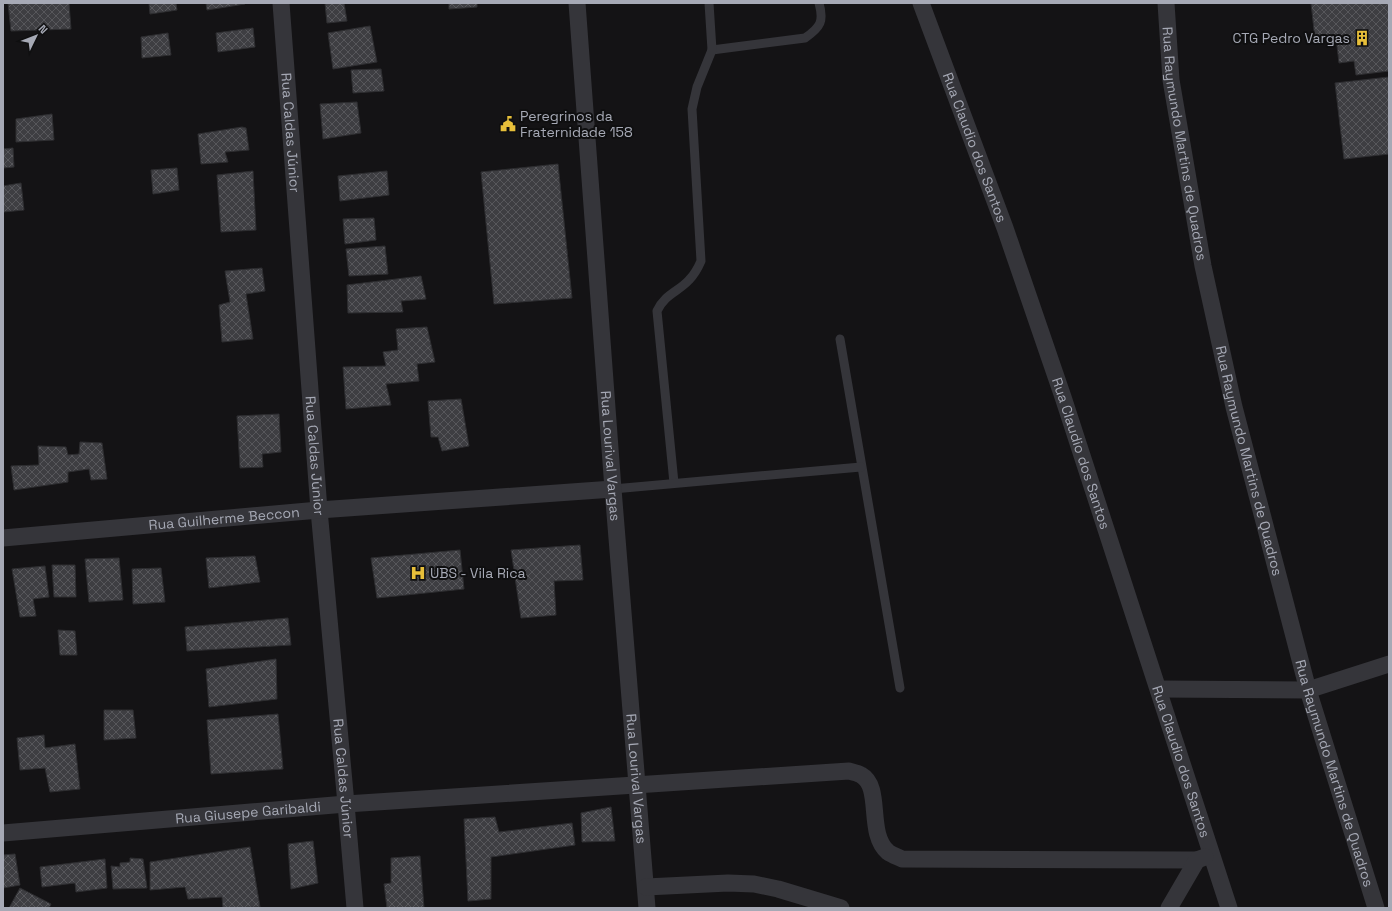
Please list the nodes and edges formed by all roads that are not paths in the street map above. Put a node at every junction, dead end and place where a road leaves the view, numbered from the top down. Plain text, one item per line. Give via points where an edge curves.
1 (281, 3) edge
2 (577, 3) edge
3 (709, 3) edge
4 (819, 3) edge
5 (921, 3) edge
6 (1166, 3) edge
7 (712, 50) junction
8 (840, 339) dead end
9 (861, 467) junction
10 (674, 483) junction
11 (613, 489) junction
12 (319, 510) junction
13 (3, 538) edge
14 (1389, 664) edge
15 (900, 688) dead end
16 (1159, 689) junction
17 (1308, 690) junction
18 (638, 785) junction
19 (346, 804) junction
20 (3, 833) edge
21 (1213, 854) junction
22 (1197, 860) junction
23 (646, 887) junction
24 (355, 908) edge
25 (648, 908) edge
26 (841, 908) edge
27 (1169, 908) edge
28 (1229, 908) edge
29 (1376, 908) edge

1 - 12 street, Rua Caldas Júnior
2 - 11 street, Rua Lourival Vargas
3 - 7 lane
4 - 7 lane via 822,15 816,30 806,38
5 - 16 street, Rua Claudio dos Santos via 1005,228
6 - 17 street, Rua Raymundo Martins de Quadros via 1171,80 1203,266 1234,407
7 - 10 lane via 697,87 692,109 701,261 688,281 666,297 657,311
8 - 9 lane
9 - 10 lane
9 - 15 lane
10 - 11 lane
11 - 12 street, Rua Guilherme Beccon
11 - 18 street, Rua Lourival Vargas
12 - 13 street, Rua Guilherme Beccon
12 - 19 street, Rua Caldas Júnior
14 - 17 street
16 - 17 street
16 - 21 street, Rua Claudio dos Santos
17 - 29 street, Rua Raymundo Martins de Quadros
18 - 19 street, Rua Giusepe Garibaldi
18 - 22 street, Rua Giusepe Garibaldi via 849,771 862,775 871,786 880,842 889,853 902,859
18 - 23 street, Rua Lourival Vargas
19 - 20 street, Rua Giusepe Garibaldi
19 - 24 street, Rua Caldas Júnior
21 - 22 street
21 - 28 street, Rua Claudio dos Santos
22 - 27 street
23 - 25 street, Rua Lourival Vargas
23 - 26 street via 754,884

